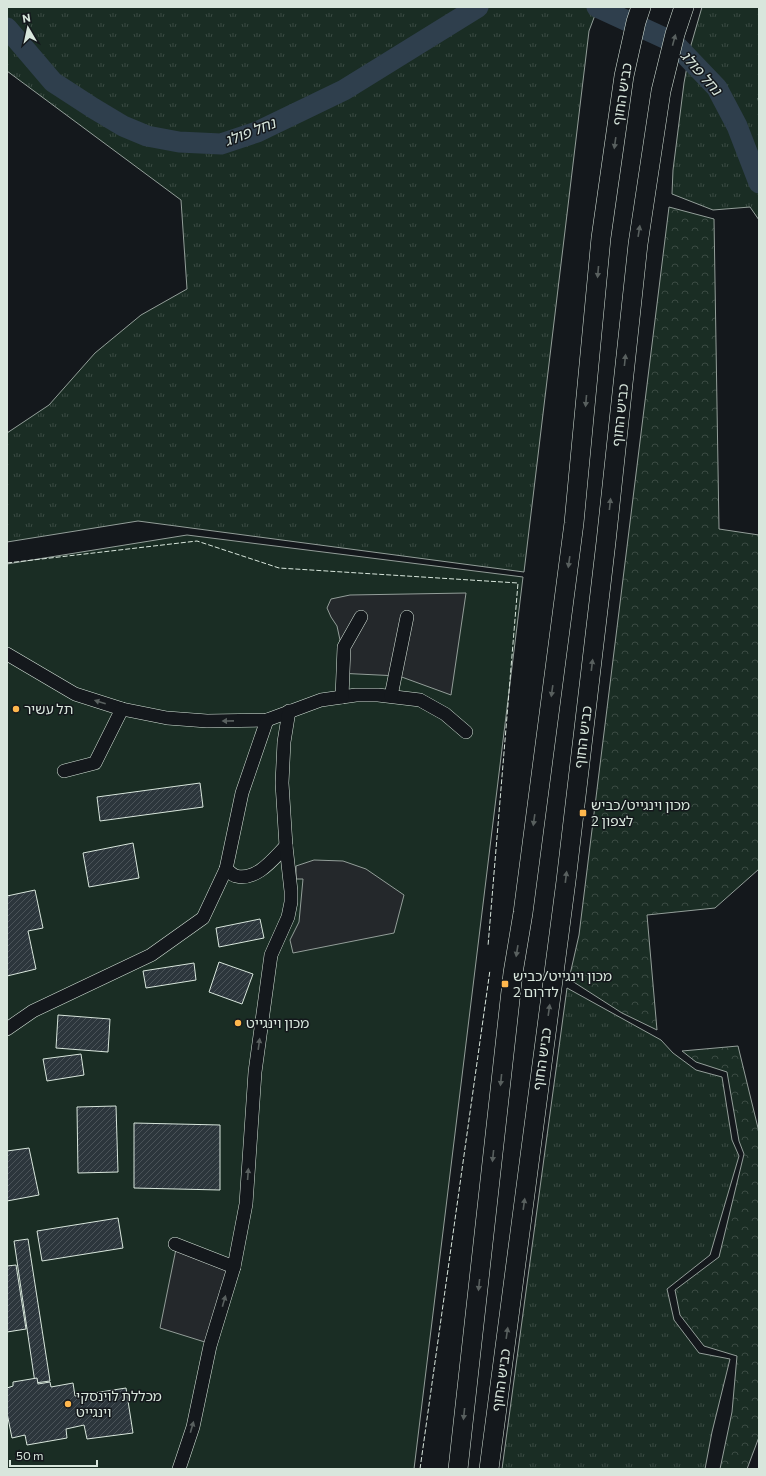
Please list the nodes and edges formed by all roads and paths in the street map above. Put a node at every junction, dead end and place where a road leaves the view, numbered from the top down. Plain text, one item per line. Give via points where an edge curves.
1 (641, 7) edge
2 (684, 7) edge
3 (361, 616) dead end
4 (407, 617) dead end
5 (7, 654) edge
6 (342, 696) junction
7 (391, 696) junction
8 (122, 709) junction
9 (289, 711) junction
10 (267, 720) junction
11 (466, 732) dead end
12 (64, 771) dead end
13 (286, 846) junction
14 (226, 869) junction
15 (7, 1029) edge
16 (175, 1244) dead end
17 (234, 1266) junction
18 (180, 1467) edge
19 (458, 1469) edge
20 (489, 1469) edge

1 -> 19 highway, כביש החוף via 624,76 601,238 574,523 514,973
20 -> 2 highway, כביש החוף via 567,874 638,244 661,91
3 - 6 street via 344,646
4 - 7 street
8 -> 5 street via 75,694
6 - 7 street
6 - 9 street
7 - 11 street via 420,700 445,714
10 -> 8 street via 207,721 167,718
8 - 12 street via 95,763
9 - 10 street
9 - 13 street via 282,783
10 - 14 street via 242,792
13 - 14 street via 257,873 235,876
17 -> 13 street via 246,1204 255,1072 271,955 288,917 291,902
14 - 15 street via 203,918 151,955 33,1011
16 - 17 street
18 -> 17 street via 193,1427 210,1346

